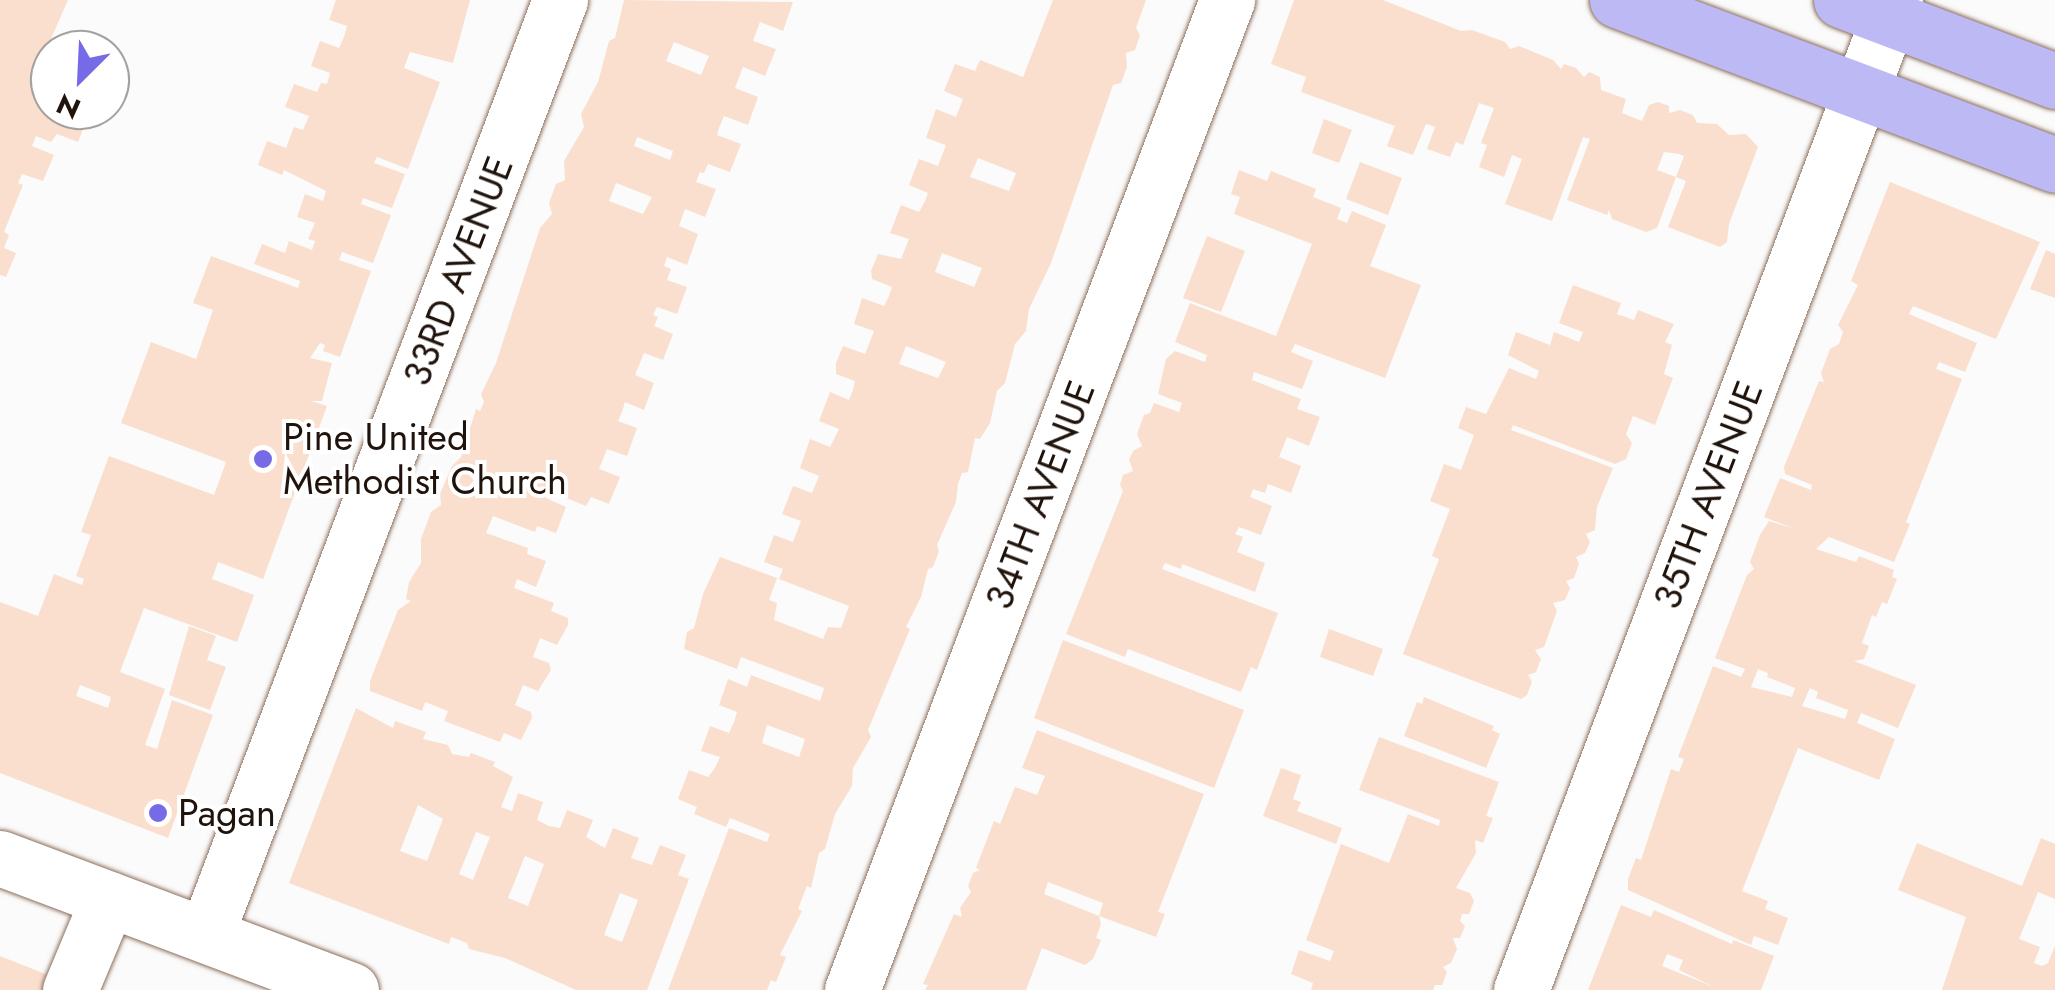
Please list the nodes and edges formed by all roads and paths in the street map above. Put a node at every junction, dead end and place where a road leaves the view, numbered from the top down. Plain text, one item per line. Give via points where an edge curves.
1 (560, 0) edge
2 (1227, 0) edge
3 (1617, 0) edge
4 (1875, 6) edge
5 (2055, 80) edge
6 (1861, 92) junction
7 (2055, 165) edge
8 (0, 858) edge
9 (108, 899) junction
10 (206, 935) junction
11 (70, 990) edge
12 (351, 990) edge
13 (852, 990) edge
14 (1521, 990) edge

1 - 10 street, 33RD AVENUE
2 - 13 street, 34TH AVENUE
3 - 6 main road
4 - 5 main road
4 - 6 street, 35TH AVENUE
6 - 7 main road
6 - 14 street, 35TH AVENUE
8 - 9 street
9 - 10 street
9 - 11 street
10 - 12 street

